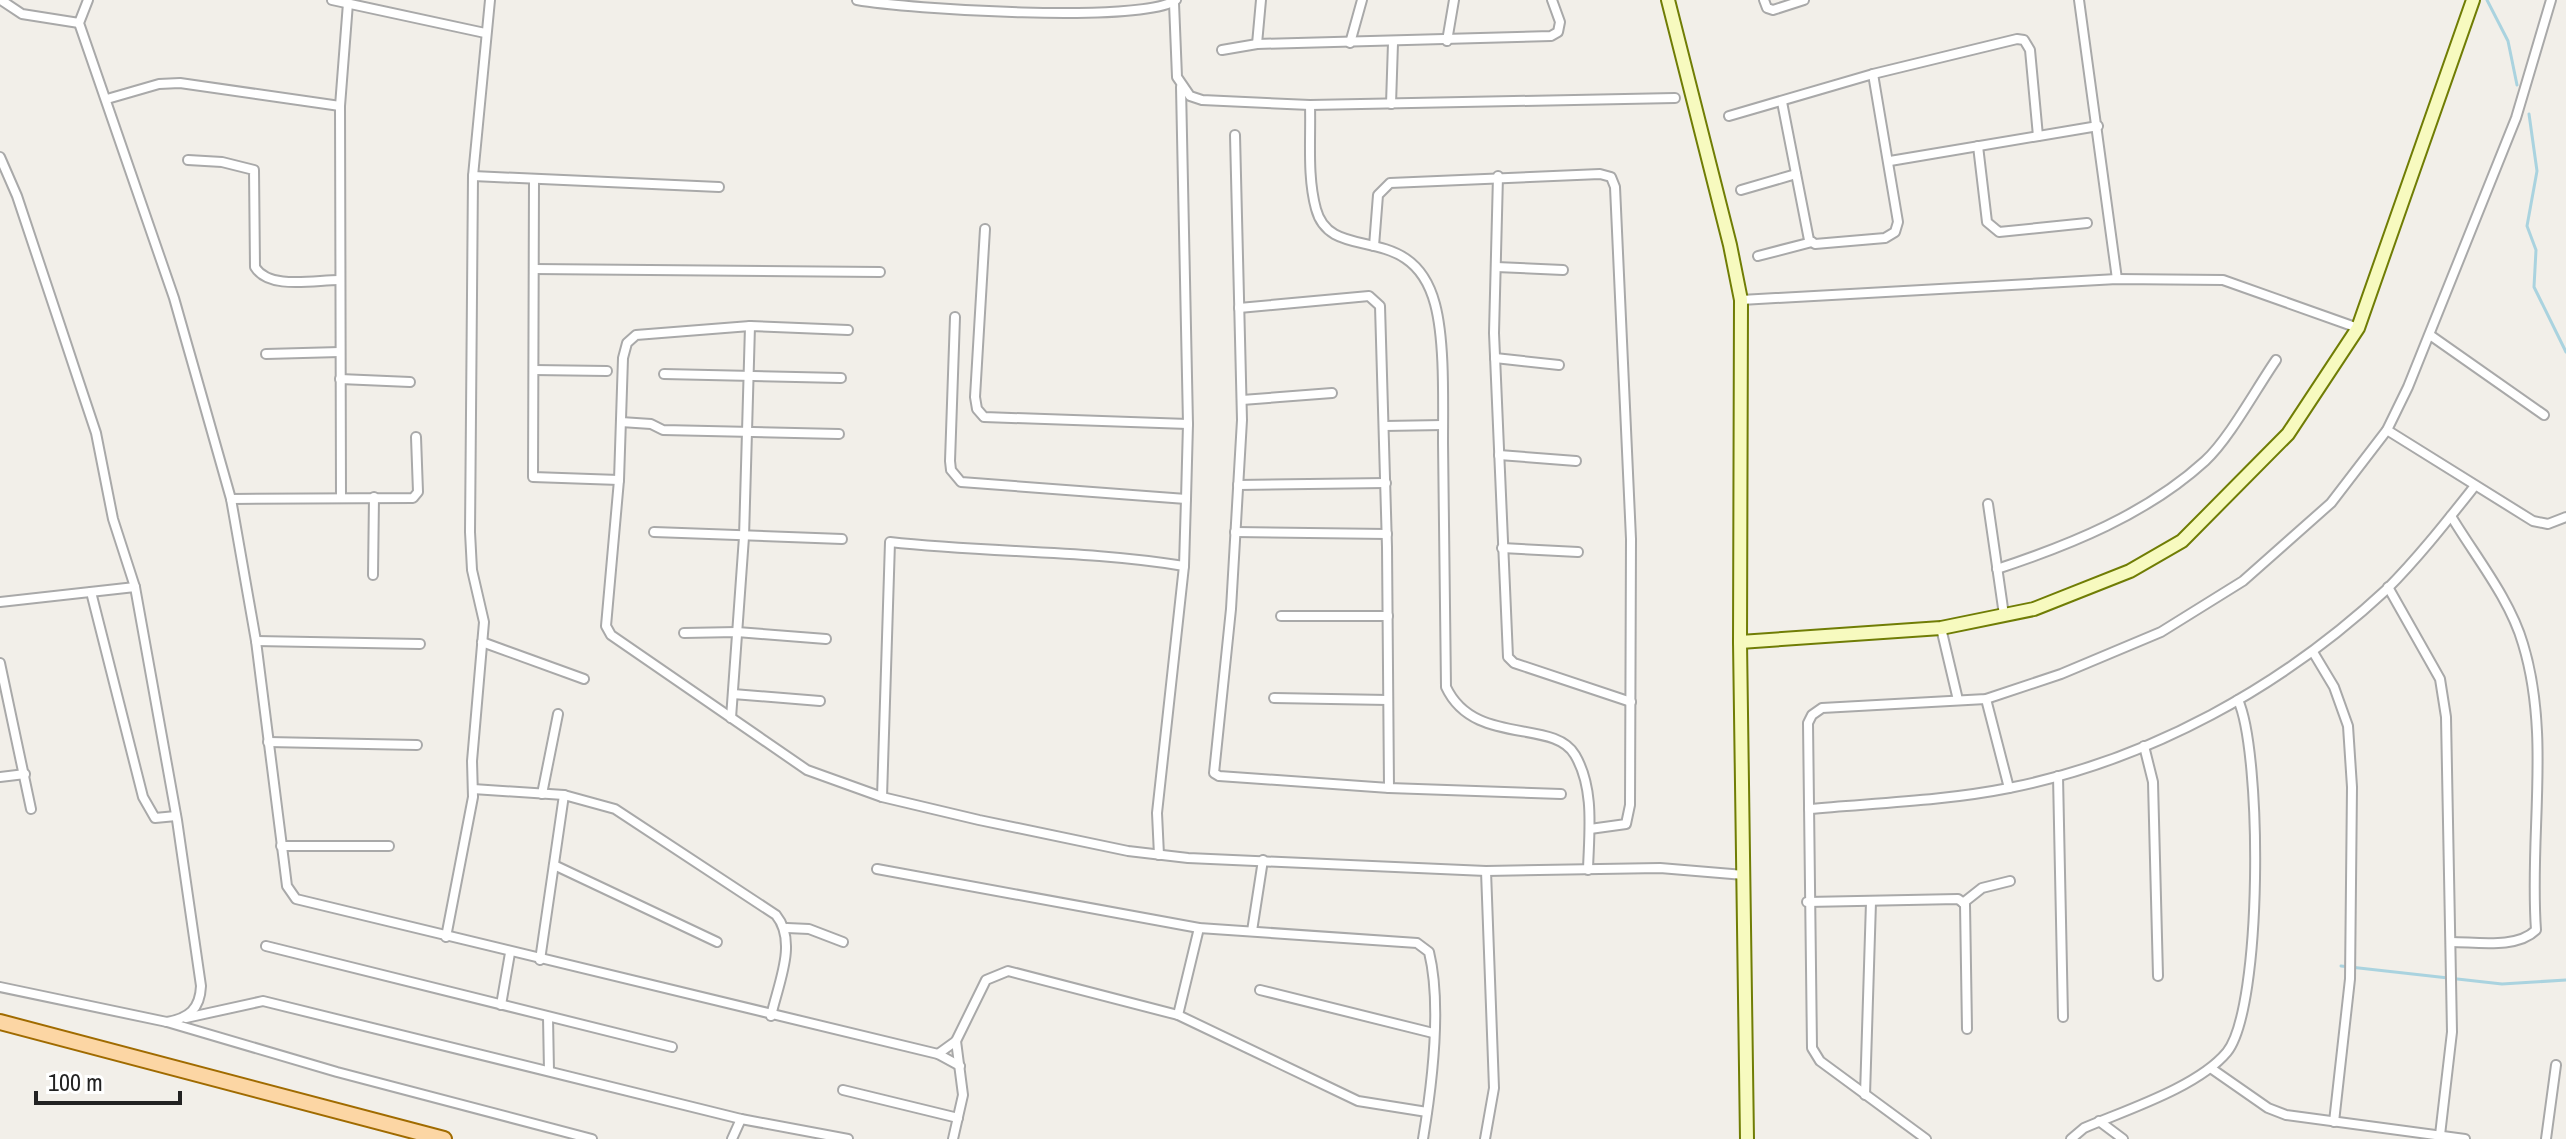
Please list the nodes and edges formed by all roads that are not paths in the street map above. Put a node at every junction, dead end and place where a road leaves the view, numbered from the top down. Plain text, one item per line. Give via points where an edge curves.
1 (1, 0) edge
2 (88, 0) edge
3 (332, 0) edge
4 (490, 0) edge
5 (857, 0) edge
6 (1261, 0) edge
7 (1362, 0) edge
8 (1454, 0) edge
9 (1552, 0) edge
10 (1668, 0) edge
11 (1764, 0) edge
12 (1804, 0) edge
13 (2079, 0) edge
14 (2473, 0) edge
15 (2551, 0) edge
16 (1175, 1) edge
17 (348, 3) junction
18 (79, 23) junction
19 (485, 33) junction
20 (1447, 41) junction
21 (1350, 43) junction
22 (1393, 43) junction
23 (1257, 44) junction
24 (1222, 50) dead end
25 (1873, 74) junction
26 (1181, 87) junction
27 (1675, 98) dead end
28 (107, 99) junction
29 (1782, 102) junction
30 (1391, 104) junction
31 (1310, 105) junction
32 (340, 106) junction
33 (1729, 116) dead end
34 (2098, 126) junction
35 (1235, 135) dead end
36 (2038, 136) junction
37 (1978, 146) junction
38 (0, 157) edge
39 (188, 160) dead end
40 (1890, 161) junction
41 (1796, 174) junction
42 (473, 176) junction
43 (1498, 176) junction
44 (534, 179) junction
45 (719, 187) dead end
46 (1741, 190) dead end
47 (2087, 223) dead end
48 (985, 229) dead end
49 (1812, 242) junction
50 (1374, 246) junction
51 (1758, 256) dead end
52 (1496, 267) junction
53 (534, 269) junction
54 (1563, 270) dead end
55 (880, 272) dead end
56 (2117, 279) junction
57 (339, 280) junction
58 (1741, 300) junction
59 (1239, 308) junction
60 (955, 317) dead end
61 (750, 326) junction
62 (2358, 328) junction
63 (848, 330) dead end
64 (2430, 335) junction
65 (340, 352) junction
66 (266, 354) dead end
67 (1495, 358) junction
68 (2276, 360) dead end
69 (1559, 365) dead end
70 (534, 370) junction
71 (607, 371) dead end
72 (664, 374) dead end
73 (751, 376) junction
74 (841, 378) dead end
75 (340, 379) junction
76 (410, 382) dead end
77 (1332, 393) dead end
78 (1242, 400) junction
79 (2544, 415) dead end
80 (621, 422) junction
81 (1188, 424) junction
82 (1443, 425) junction
83 (1384, 426) junction
84 (2387, 430) junction
85 (748, 433) junction
86 (839, 434) dead end
87 (416, 437) dead end
88 (1499, 455) junction
89 (1576, 461) dead end
90 (619, 480) junction
91 (1386, 483) junction
92 (1238, 485) junction
93 (2474, 487) junction
94 (341, 496) junction
95 (374, 497) junction
96 (231, 499) junction
97 (1186, 499) junction
98 (1988, 504) dead end
99 (2451, 516) junction
100 (2566, 517) edge
101 (654, 532) dead end
102 (1235, 532) junction
103 (1387, 534) junction
104 (744, 537) junction
105 (842, 539) dead end
106 (1502, 548) junction
107 (1578, 552) dead end
108 (1184, 566) junction
109 (1997, 569) junction
110 (373, 575) dead end
111 (135, 587) junction
112 (2388, 587) junction
113 (91, 592) junction
114 (0, 602) edge
115 (2004, 615) junction
116 (1281, 616) dead end
117 (1388, 616) junction
118 (1941, 628) junction
119 (737, 632) junction
120 (684, 633) dead end
121 (826, 639) dead end
122 (256, 641) junction
123 (482, 642) junction
124 (1740, 642) junction
125 (420, 644) dead end
126 (2313, 652) junction
127 (0, 666) edge
128 (584, 679) dead end
129 (733, 694) junction
130 (1274, 698) dead end
131 (1986, 699) junction
132 (1388, 700) junction
133 (1958, 700) junction
134 (2238, 700) junction
135 (820, 701) dead end
136 (1631, 702) junction
137 (558, 714) dead end
138 (731, 718) junction
139 (268, 742) junction
140 (417, 745) dead end
141 (2144, 746) junction
142 (25, 774) junction
143 (2058, 776) junction
144 (0, 777) edge
145 (1389, 788) junction
146 (2009, 788) junction
147 (473, 789) junction
148 (542, 794) junction
149 (1561, 794) dead end
150 (564, 795) junction
151 (882, 797) junction
152 (31, 809) dead end
153 (1809, 809) junction
154 (176, 816) junction
155 (1590, 829) junction
156 (281, 846) junction
157 (389, 846) dead end
158 (1159, 855) junction
159 (1263, 860) junction
160 (554, 865) junction
161 (877, 869) dead end
162 (1588, 870) junction
163 (1486, 871) junction
164 (1744, 875) junction
165 (2010, 881) dead end
166 (1807, 902) junction
167 (1871, 902) junction
168 (1963, 903) junction
169 (787, 928) junction
170 (1199, 928) junction
171 (1252, 931) junction
172 (446, 937) junction
173 (717, 942) dead end
174 (843, 942) dead end
175 (2451, 942) junction
176 (266, 946) dead end
177 (510, 953) junction
178 (540, 960) junction
179 (2158, 976) dead end
180 (0, 987) edge
181 (1260, 990) dead end
182 (501, 1005) junction
183 (1178, 1015) junction
184 (771, 1016) junction
185 (548, 1017) junction
186 (2063, 1017) dead end
187 (185, 1019) junction
188 (0, 1022) edge
189 (167, 1022) junction
190 (1967, 1029) dead end
191 (1433, 1033) junction
192 (956, 1041) junction
193 (672, 1047) dead end
194 (938, 1054) junction
195 (2556, 1065) dead end
196 (960, 1066) junction
197 (2212, 1069) junction
198 (549, 1071) junction
199 (843, 1090) dead end
200 (1865, 1095) junction
201 (1427, 1112) junction
202 (958, 1118) junction
203 (741, 1119) junction
204 (2099, 1121) junction
205 (2334, 1122) junction
206 (2440, 1135) junction
207 (444, 1139) edge
208 (592, 1139) edge
209 (732, 1139) edge
210 (848, 1139) edge
211 (953, 1139) edge
212 (1423, 1139) edge
213 (1485, 1139) edge
214 (1747, 1139) edge
215 (1926, 1139) edge
216 (2071, 1139) edge
217 (2123, 1139) edge
218 (2465, 1139) edge
219 (2546, 1139) edge

1 - 18 street via 22,14
2 - 18 street
3 - 17 street
4 - 19 street
5 - 16 street via 1022,12 1122,11
6 - 23 street
7 - 21 street
8 - 20 street
9 - 20 street via 1560,22 1551,36
10 - 58 street
11 - 12 street via 1773,10
13 - 34 street
14 - 62 street
15 - 64 street via 2516,118
16 - 26 street
17 - 19 street
17 - 32 street
18 - 28 street
19 - 42 street
20 - 22 street
21 - 22 street
21 - 23 street
22 - 30 street
23 - 24 street
25 - 29 street
25 - 36 street via 2024,40 2030,50
25 - 40 street
26 - 31 street via 1202,100
26 - 81 street
27 - 30 street
28 - 32 street via 180,83
28 - 96 street via 174,298
29 - 33 street
29 - 41 street
30 - 31 street
31 - 50 street via 1316,211 1339,237
32 - 57 street
34 - 36 street
34 - 56 street
35 - 59 street
36 - 37 street
37 - 40 street
37 - 47 street via 1991,229
38 - 111 street via 88,407 113,519
39 - 57 street via 254,170 255,267 261,277
40 - 49 street via 1895,232 1885,238
41 - 46 street
41 - 49 street
42 - 44 street
42 - 123 street via 470,532 484,622
43 - 50 street via 1390,183 1378,195
43 - 52 street
43 - 136 street via 1600,174 1611,177 1615,187 1631,539
44 - 45 street
44 - 53 street
48 - 81 street via 975,397 984,417
49 - 51 street
50 - 82 street via 1402,253 1421,270 1435,304
52 - 54 street
52 - 67 street
53 - 55 street
53 - 70 street
56 - 58 street
56 - 62 street via 2223,280
57 - 65 street
58 - 124 street
59 - 78 street
59 - 83 street via 1369,296 1376,300
60 - 97 street via 950,461 961,482
61 - 63 street
61 - 73 street
61 - 80 street via 636,335 623,358
62 - 115 street via 2288,434 2182,541 2130,571 2034,609
64 - 79 street
64 - 84 street
65 - 66 street
65 - 75 street
67 - 69 street
67 - 88 street
68 - 109 street via 2206,460 2140,507 2063,547
70 - 71 street
70 - 90 street via 533,477
72 - 73 street
73 - 74 street
73 - 85 street
75 - 76 street
75 - 94 street
77 - 78 street
78 - 92 street
80 - 85 street via 663,430
80 - 90 street
81 - 97 street
82 - 83 street
82 - 155 street via 1446,687 1462,712 1481,722 1559,742 1574,752 1583,772
83 - 91 street
84 - 93 street
84 - 131 street via 2331,503 2243,581 2161,632
85 - 86 street
85 - 104 street
87 - 95 street via 416,496
88 - 89 street
88 - 106 street
90 - 138 street via 606,626 611,635
91 - 92 street
91 - 103 street
92 - 102 street
93 - 99 street
93 - 100 street via 2533,521 2548,524
94 - 95 street
94 - 96 street
95 - 110 street
96 - 122 street
97 - 108 street
98 - 109 street
99 - 112 street
99 - 175 street via 2523,642 2537,737 2536,930 2515,941
101 - 104 street
102 - 103 street
102 - 145 street via 1214,773
103 - 117 street
104 - 105 street
104 - 119 street
106 - 107 street
106 - 136 street via 1508,657
108 - 151 street via 1131,557 890,542
108 - 158 street via 1157,813
109 - 115 street
111 - 113 street
111 - 154 street
112 - 126 street
112 - 175 street via 2440,679 2446,717
113 - 114 street
113 - 154 street via 143,797 155,818
115 - 118 street
116 - 117 street
117 - 132 street
118 - 124 street
118 - 133 street
119 - 120 street
119 - 121 street
119 - 129 street
122 - 125 street
122 - 139 street
123 - 128 street
123 - 147 street
124 - 164 street
126 - 134 street
126 - 205 street via 2334,687 2348,726 2352,787 2350,979
127 - 142 street
129 - 135 street
129 - 138 street
130 - 132 street
131 - 133 street
131 - 146 street
132 - 145 street
133 - 153 street via 1822,708 1812,715
134 - 141 street
134 - 197 street via 2251,747 2252,957 2242,1021
136 - 155 street via 1626,824
137 - 148 street
138 - 151 street via 807,770
139 - 140 street
139 - 156 street
141 - 143 street
141 - 179 street via 2153,782
142 - 144 street
142 - 152 street
143 - 146 street
143 - 186 street
145 - 149 street
146 - 153 street
147 - 148 street
147 - 172 street
148 - 150 street
150 - 160 street
150 - 169 street via 615,809 776,915
151 - 158 street
153 - 166 street
154 - 187 street via 201,986 200,1000
155 - 162 street
156 - 157 street
156 - 172 street via 287,886 296,899
158 - 159 street
159 - 163 street
159 - 171 street
160 - 173 street
160 - 178 street
161 - 170 street
162 - 163 street
162 - 164 street via 1660,868
163 - 213 street via 1494,1088
164 - 214 street
165 - 168 street via 1982,888
166 - 167 street
166 - 200 street via 1812,1048 1820,1061
167 - 168 street
167 - 200 street
168 - 190 street
169 - 174 street via 809,929
169 - 184 street
170 - 171 street
170 - 183 street
171 - 191 street via 1417,943 1429,952 1433,965
172 - 177 street
175 - 206 street via 2451,1043
176 - 182 street
177 - 178 street
177 - 182 street
178 - 184 street
180 - 189 street
181 - 191 street
182 - 185 street
183 - 192 street via 1008,971 986,980
183 - 201 street via 1358,1101
184 - 194 street
185 - 193 street
185 - 198 street
187 - 189 street
187 - 198 street via 263,1001
188 - 207 main road
189 - 208 street
191 - 201 street
192 - 194 street
192 - 196 street
194 - 196 street
195 - 219 street
196 - 202 street via 963,1095
197 - 204 street
197 - 205 street via 2268,1108
198 - 203 street
199 - 202 street
200 - 215 street
201 - 212 street
202 - 211 street
203 - 209 street
203 - 210 street
204 - 216 street
204 - 217 street
205 - 206 street
206 - 218 street

